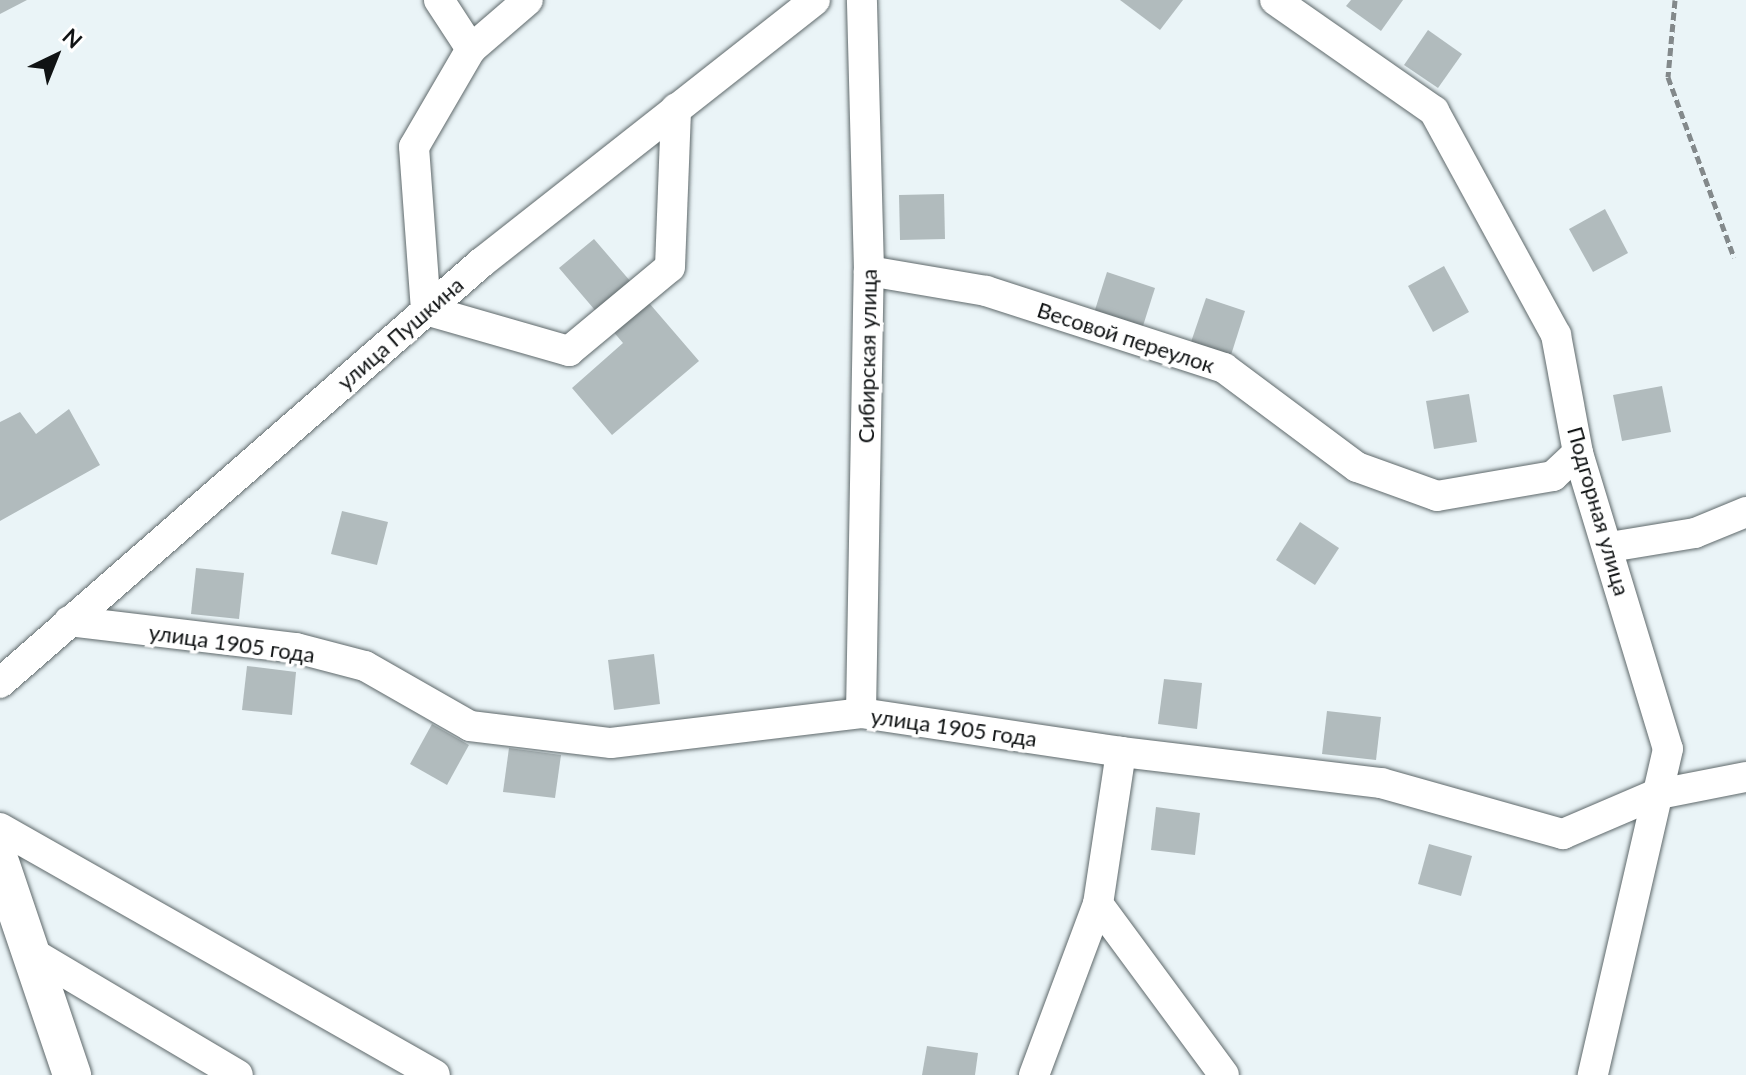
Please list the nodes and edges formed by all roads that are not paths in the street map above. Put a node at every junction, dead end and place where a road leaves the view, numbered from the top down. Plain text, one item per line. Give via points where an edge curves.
1 (439, 0) edge
2 (528, 0) edge
3 (815, 0) edge
4 (862, 0) edge
5 (1275, 0) edge
6 (471, 49) junction
7 (676, 108) junction
8 (869, 271) junction
9 (426, 310) junction
10 (1578, 453) junction
11 (1746, 512) edge
12 (1610, 547) junction
13 (69, 621) junction
14 (0, 683) edge
15 (861, 713) junction
16 (1121, 752) junction
17 (1746, 777) edge
18 (1654, 795) junction
19 (0, 828) edge
20 (0, 862) edge
21 (1098, 904) junction
22 (34, 954) junction
23 (72, 1075) edge
24 (238, 1075) edge
25 (435, 1075) edge
26 (1034, 1075) edge
27 (1224, 1075) edge
28 (1593, 1075) edge

1 - 6 street
2 - 6 street
3 - 7 street, улица Пушкина
4 - 8 street, Сибирская улица
5 - 10 street, Подгорная улица via 1434,111 1556,335
6 - 9 street via 414,147
7 - 9 street, улица Пушкина
7 - 9 street via 670,267 569,351
8 - 10 street, Весовой переулок via 986,291 1224,368 1357,467 1437,496 1553,476
8 - 15 street, Сибирская улица
9 - 13 street, улица Пушкина
10 - 12 street, Подгорная улица
11 - 12 street via 1695,533
12 - 18 street, Подгорная улица via 1668,749
13 - 14 street, улица Пушкина
13 - 15 street, улица 1905 года via 296,648 365,666 470,726 611,743
15 - 16 street, улица 1905 года
16 - 18 street, улица 1905 года via 1381,783 1563,834
16 - 21 street
17 - 18 street, улица 1905 года
18 - 28 street, Подгорная улица
19 - 25 street
20 - 22 main road
21 - 26 street
21 - 27 street
22 - 23 main road
22 - 24 street

